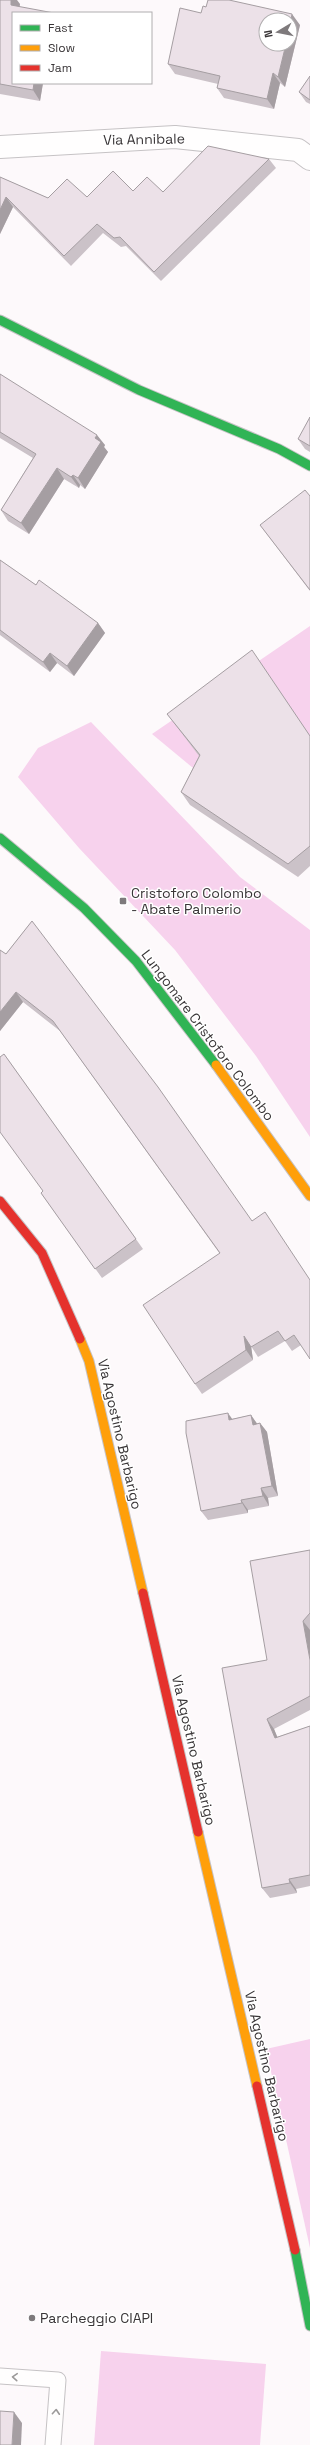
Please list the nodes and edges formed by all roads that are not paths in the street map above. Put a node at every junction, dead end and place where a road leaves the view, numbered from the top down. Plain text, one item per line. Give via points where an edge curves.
1 (0, 147) edge
2 (310, 159) edge
3 (0, 320) edge
4 (310, 466) edge
5 (0, 838) edge
6 (310, 1196) edge
7 (0, 1201) edge
8 (306, 2285) edge
9 (310, 2326) edge
10 (0, 2376) edge
11 (53, 2445) edge

1 - 2 street, Via Annibale via 175,136 298,150
3 - 4 street via 139,390 279,449
5 - 6 street, Lungomare Cristoforo Colombo via 84,908 136,960 194,1034
7 - 8 street, Via Agostino Barbarigo via 42,1253 73,1319 89,1361
8 - 9 street, Via Agostino Barbarigo
11 -> 10 lane via 58,2380

